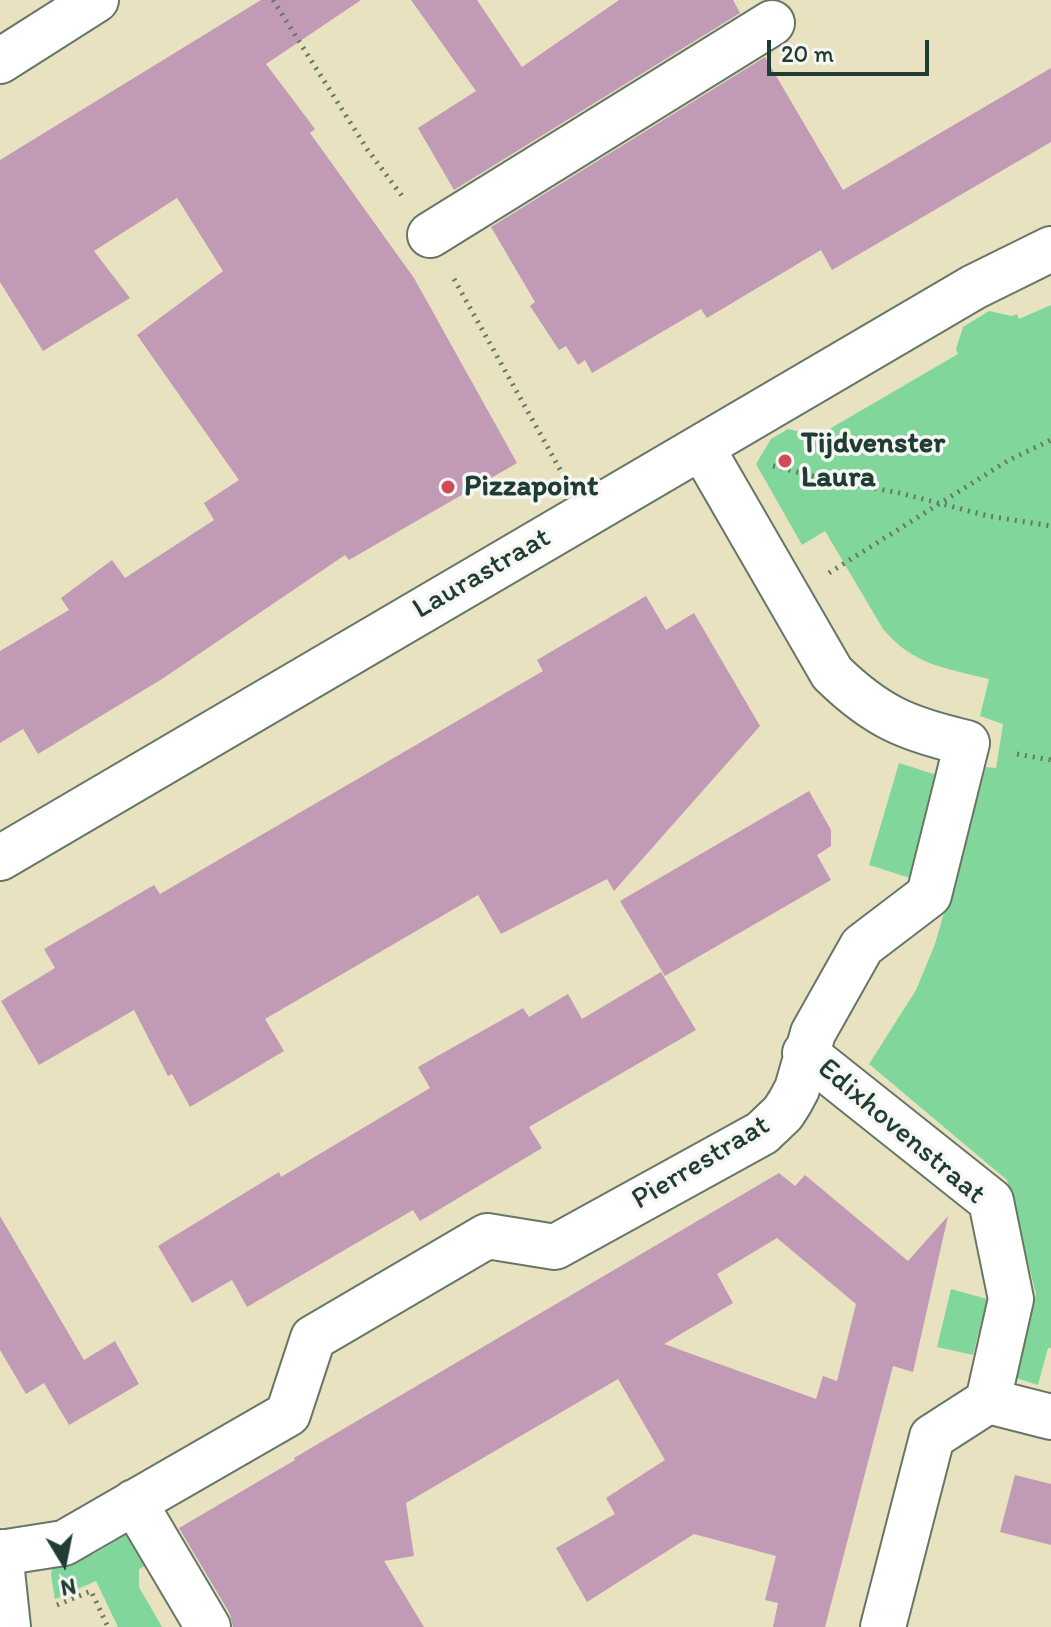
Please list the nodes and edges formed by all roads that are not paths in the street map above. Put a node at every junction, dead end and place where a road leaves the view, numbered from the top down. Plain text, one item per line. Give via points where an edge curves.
1 (96, 0) edge
2 (772, 23) dead end
3 (0, 61) edge
4 (430, 235) dead end
5 (1051, 249) edge
6 (702, 448) junction
7 (0, 858) edge
8 (805, 1053) junction
9 (988, 1401) junction
10 (1051, 1417) edge
11 (134, 1502) junction
12 (0, 1552) edge
13 (8, 1626) edge
14 (208, 1627) edge
15 (883, 1627) edge

1 - 3 street
2 - 4 street
5 - 6 street, Laurastraat via 974,287
6 - 7 street, Laurastraat
6 - 8 street, Pierrestraat via 832,673 886,717 918,732 967,743 929,895 862,946
8 - 9 street, Edixhovenstraat via 991,1201 1011,1299
8 - 11 street, Pierrestraat via 797,1089 762,1133 555,1247 487,1236 313,1338 288,1414
9 - 10 street
9 - 15 street via 932,1437
11 - 12 street, Pierrestraat via 64,1543
11 - 14 street
12 - 13 street

